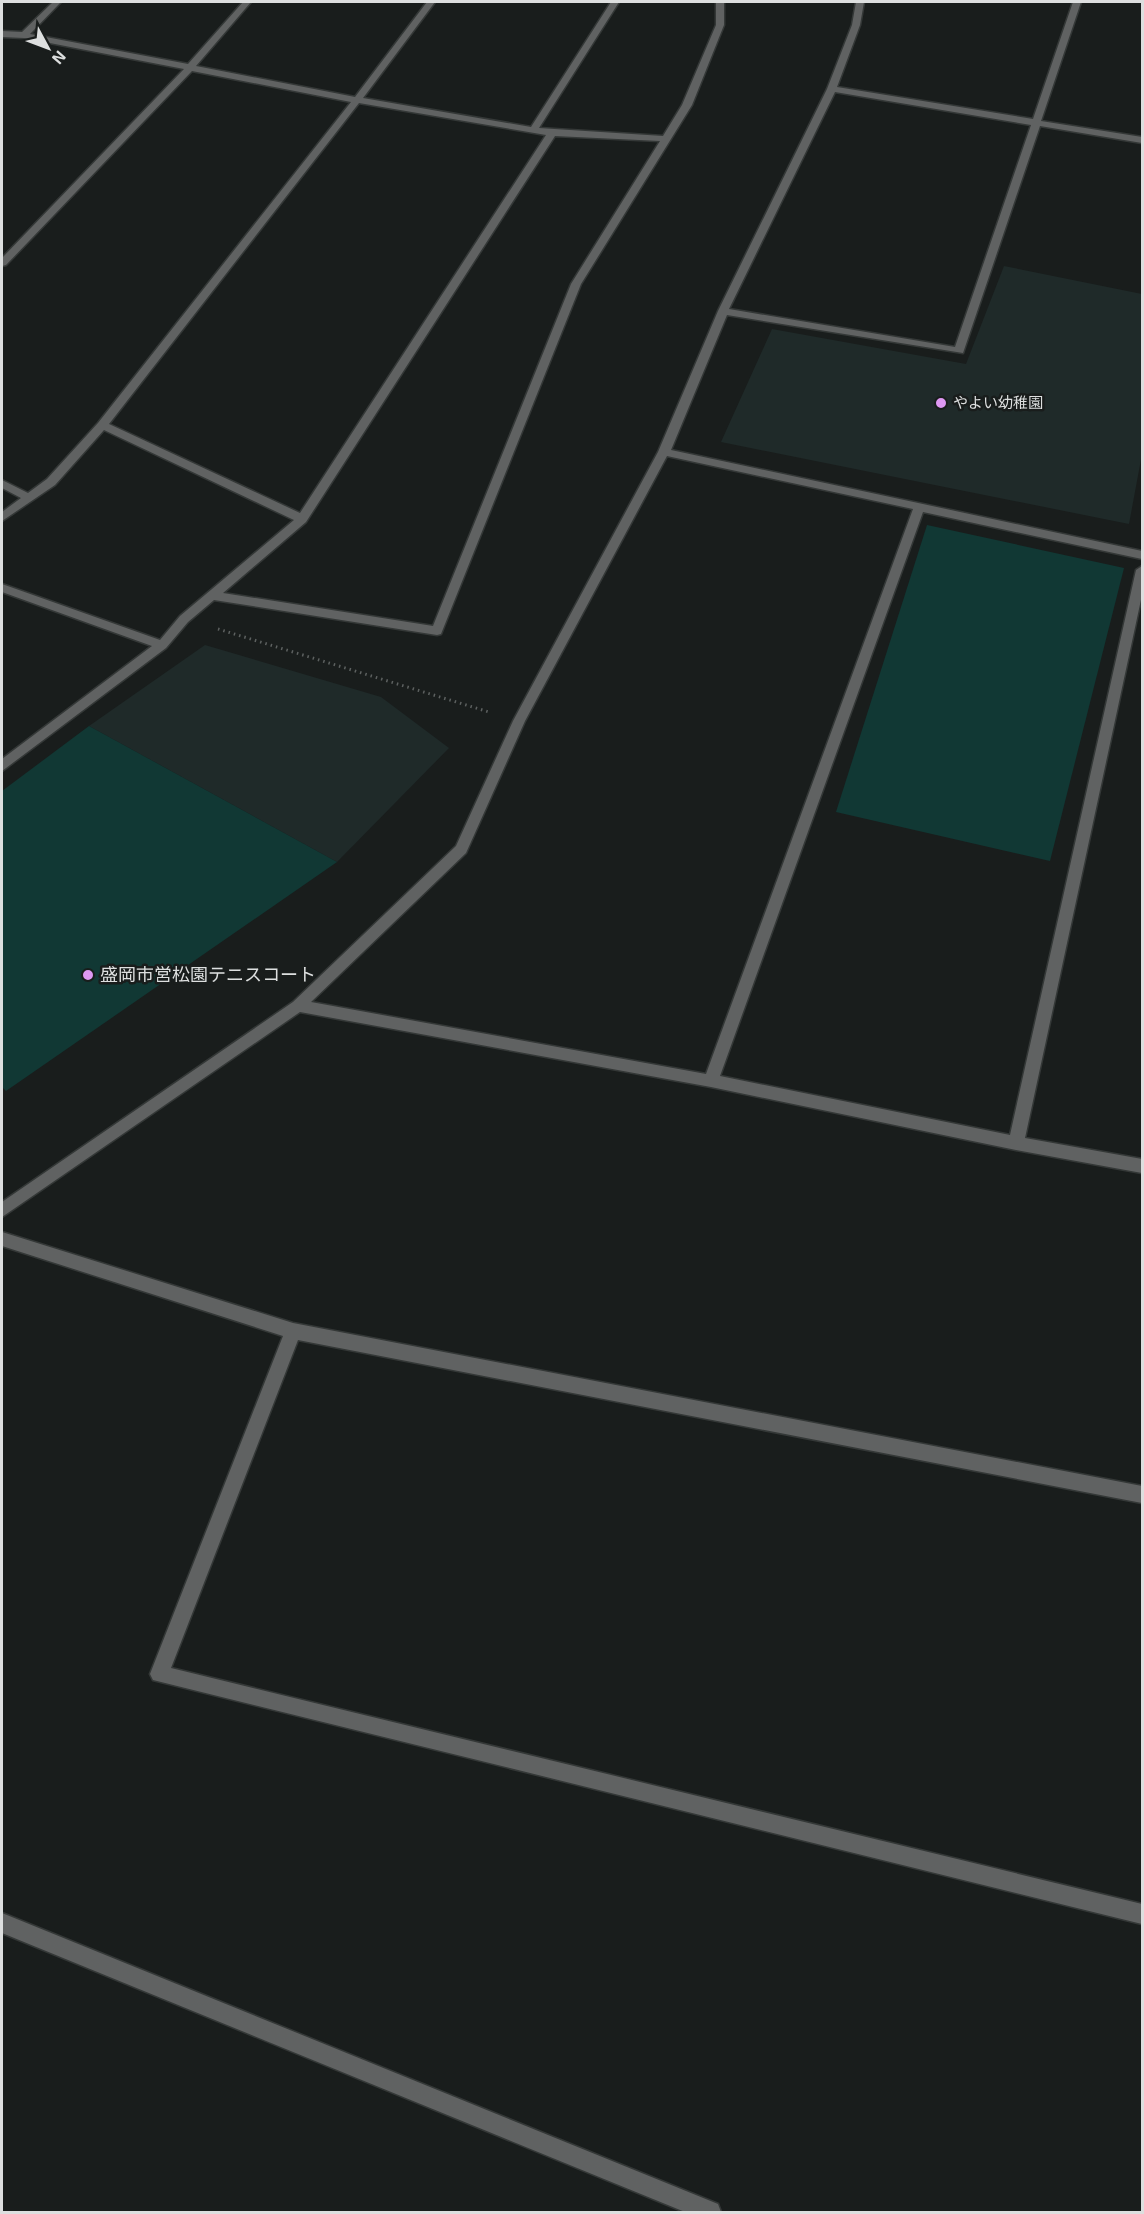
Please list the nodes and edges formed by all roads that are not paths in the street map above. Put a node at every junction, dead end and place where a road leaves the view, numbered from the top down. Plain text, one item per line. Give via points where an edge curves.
1 (57, 2) edge
2 (247, 2) edge
3 (431, 2) edge
4 (615, 2) edge
5 (720, 2) edge
6 (860, 2) edge
7 (1077, 2) edge
8 (24, 35) junction
9 (3, 36) edge
10 (189, 69) junction
11 (832, 89) junction
12 (357, 100) junction
13 (1038, 121) junction
14 (534, 129) junction
15 (552, 133) junction
16 (666, 139) junction
17 (1143, 140) edge
18 (2, 263) edge
19 (723, 311) junction
20 (102, 425) junction
21 (664, 452) junction
22 (2, 484) edge
23 (30, 498) junction
24 (918, 508) junction
25 (2, 518) edge
26 (302, 519) junction
27 (1143, 555) edge
28 (1143, 570) edge
29 (2, 588) edge
30 (211, 595) junction
31 (162, 645) junction
32 (2, 766) edge
33 (298, 1006) junction
34 (711, 1081) junction
35 (1016, 1143) junction
36 (1143, 1166) edge
37 (2, 1210) edge
38 (2, 1239) edge
39 (293, 1331) junction
40 (1143, 1494) edge
41 (1143, 1914) edge
42 (2, 1923) edge
43 (710, 2212) edge

1 - 8 street
2 - 10 street
3 - 12 street
4 - 14 street
5 - 16 street via 720,25 687,105
6 - 11 street via 856,25
7 - 13 street
8 - 9 street
8 - 10 street
10 - 12 street
10 - 18 street
11 - 13 street
11 - 19 street
12 - 14 street
12 - 20 street
13 - 17 street
13 - 19 street via 959,351
14 - 15 street
15 - 16 street
15 - 26 street
16 - 30 street via 576,284 437,631
19 - 21 street
20 - 23 street via 51,482
20 - 26 street
21 - 24 street
21 - 33 street via 519,721 461,849
22 - 23 street
23 - 25 street
24 - 27 street
24 - 34 street
26 - 30 street
28 - 35 street
29 - 31 street
30 - 31 street
31 - 32 street
33 - 34 street
33 - 37 street
34 - 35 street
35 - 36 street
38 - 39 street
39 - 40 street
39 - 41 street via 159,1674
42 - 43 street

